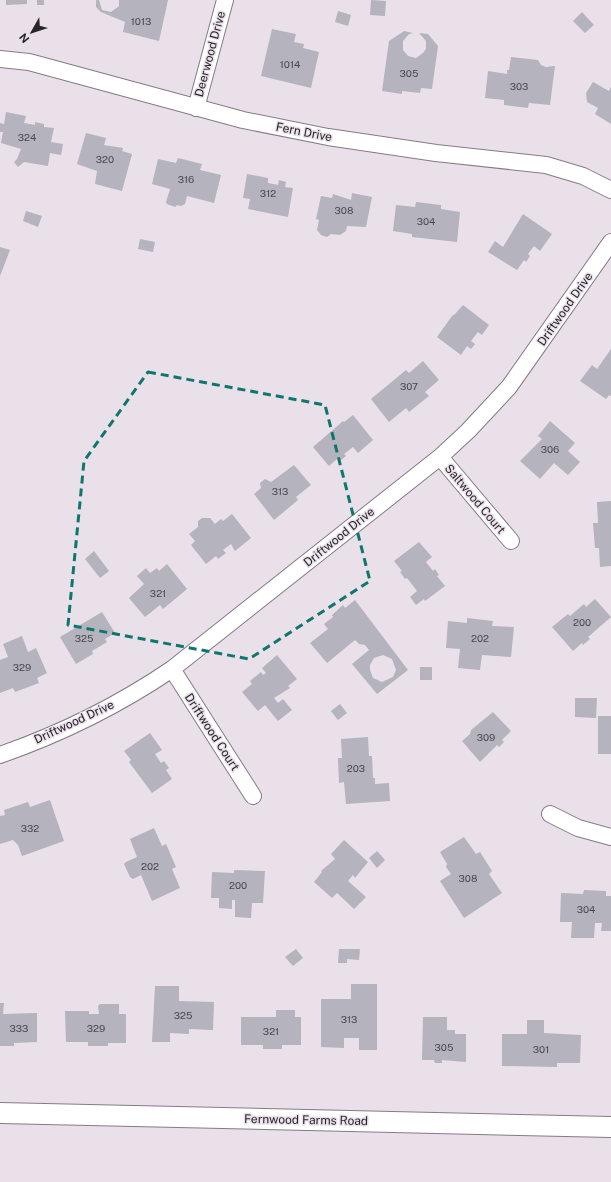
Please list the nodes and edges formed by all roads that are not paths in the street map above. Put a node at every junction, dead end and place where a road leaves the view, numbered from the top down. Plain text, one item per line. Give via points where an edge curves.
1 (225, 0) edge
2 (0, 59) edge
3 (196, 108) junction
4 (611, 190) edge
5 (611, 242) edge
6 (440, 457) junction
7 (511, 541) dead end
8 (172, 669) junction
9 (0, 754) edge
10 (252, 796) dead end
11 (550, 814) dead end
12 (611, 837) edge
13 (0, 1113) edge
14 (611, 1127) edge

1 - 3 street, Deerwood Drive
2 - 3 street, Fern Drive via 29,62
3 - 4 street, Fern Drive via 328,137 436,153 546,165 583,176
5 - 6 street, Driftwood Drive via 509,387
6 - 7 street, Saltwood Court
6 - 8 street, Driftwood Drive
8 - 9 street, Driftwood Drive via 142,689 82,721
8 - 10 street, Driftwood Court
11 - 12 street via 578,828
13 - 14 street, Fernwood Farms Road

